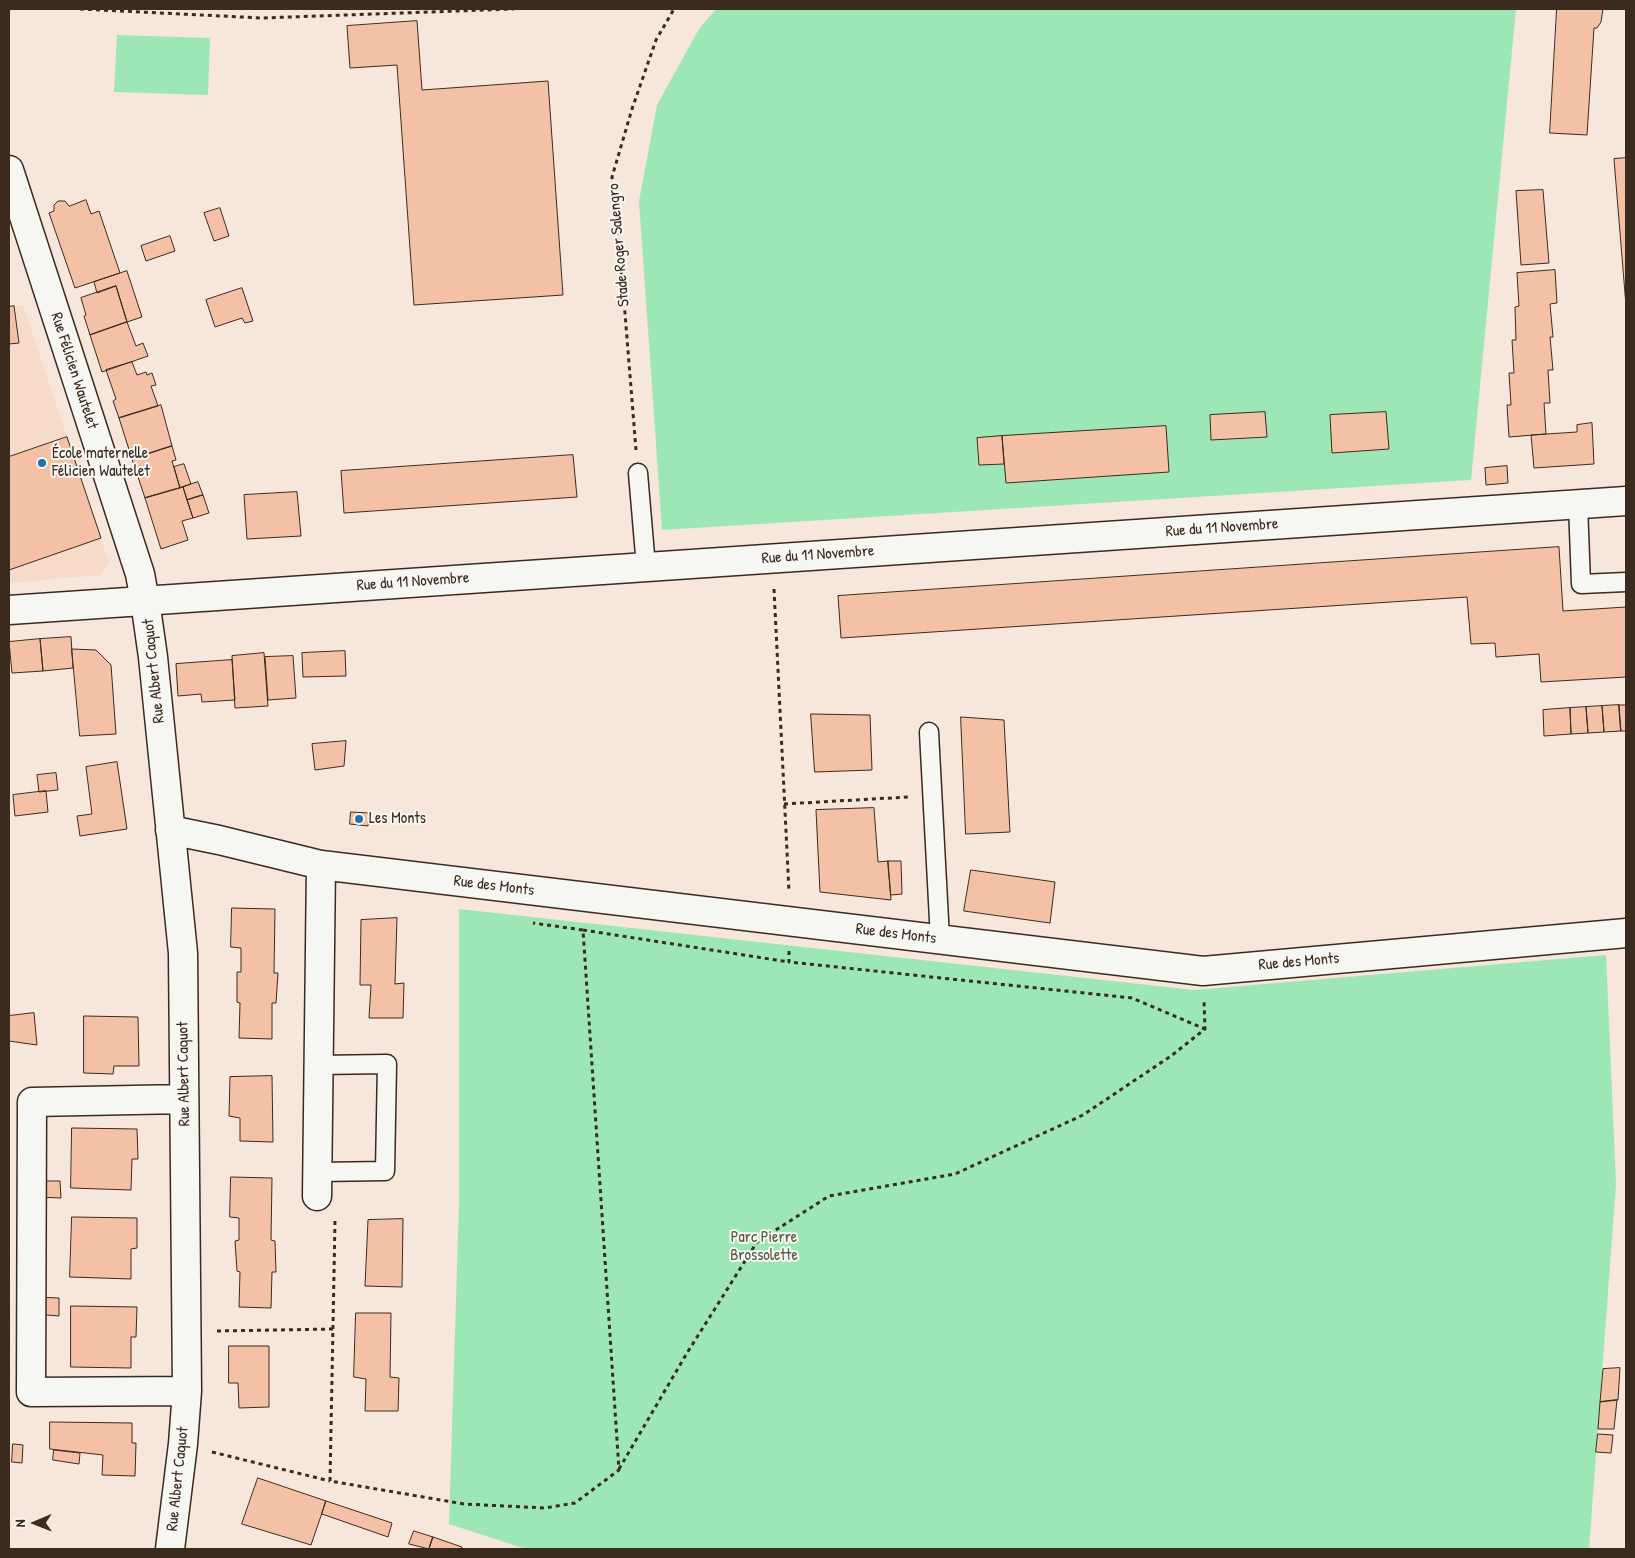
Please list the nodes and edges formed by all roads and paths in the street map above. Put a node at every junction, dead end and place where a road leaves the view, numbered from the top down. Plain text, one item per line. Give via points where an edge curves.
1 (80, 9) edge
2 (514, 9) edge
3 (674, 9) edge
4 (9, 170) edge
5 (638, 474) joint
6 (1626, 501) edge
7 (1578, 504) junction
8 (773, 558) junction
9 (646, 567) junction
10 (1626, 582) edge
11 (145, 601) junction
12 (9, 610) edge
13 (929, 732) dead end
14 (932, 796) junction
15 (784, 804) junction
16 (170, 830) junction
17 (321, 865) junction
18 (790, 921) junction
19 (525, 922) dead end
20 (583, 930) junction
21 (1626, 933) edge
22 (940, 939) junction
23 (789, 962) junction
24 (1203, 971) junction
25 (1205, 1029) junction
26 (319, 1065) junction
27 (184, 1099) junction
28 (317, 1184) joint
29 (334, 1329) dead end
30 (187, 1331) junction
31 (187, 1391) junction
32 (332, 1426) dead end
33 (183, 1444) junction
34 (619, 1470) junction
35 (330, 1481) junction
36 (170, 1549) edge

1 - 2 path via 262,18
3 - 5 path, Stade Roger Salengro via 656,40 612,177
4 - 11 street, Rue Félicien Wautelet via 140,574
5 - 9 lane
6 - 7 street, Rue du 11 Novembre
7 - 8 street, Rue du 11 Novembre
7 - 10 lane via 1581,584
8 - 9 street, Rue du 11 Novembre
8 - 15 path
9 - 11 street, Rue du 11 Novembre
11 - 12 street, Rue du 11 Novembre
11 - 16 street, Rue Albert Caquot
13 - 14 lane
14 - 15 path
14 - 22 lane
15 - 18 path
16 - 17 street, Rue des Monts
16 - 27 street, Rue Albert Caquot via 183,954
17 - 18 street, Rue des Monts
17 - 26 street
18 - 22 street, Rue des Monts
18 - 23 path
19 - 20 path
20 - 23 path
20 - 34 path
21 - 24 street, Rue des Monts
22 - 24 street, Rue des Monts
23 - 25 path via 1132,998
24 - 25 path
25 - 34 path via 1083,1115 955,1174 828,1196 757,1242 687,1352
26 - 28 street
26 - 28 lane via 387,1064 385,1171
27 - 30 street, Rue Albert Caquot
27 - 31 street via 32,1102 31,1392
29 - 30 path
30 - 31 street, Rue Albert Caquot
31 - 33 street, Rue Albert Caquot
32 - 35 path
33 - 35 path
33 - 36 street, Rue Albert Caquot
34 - 35 path via 575,1502 545,1508 464,1504

